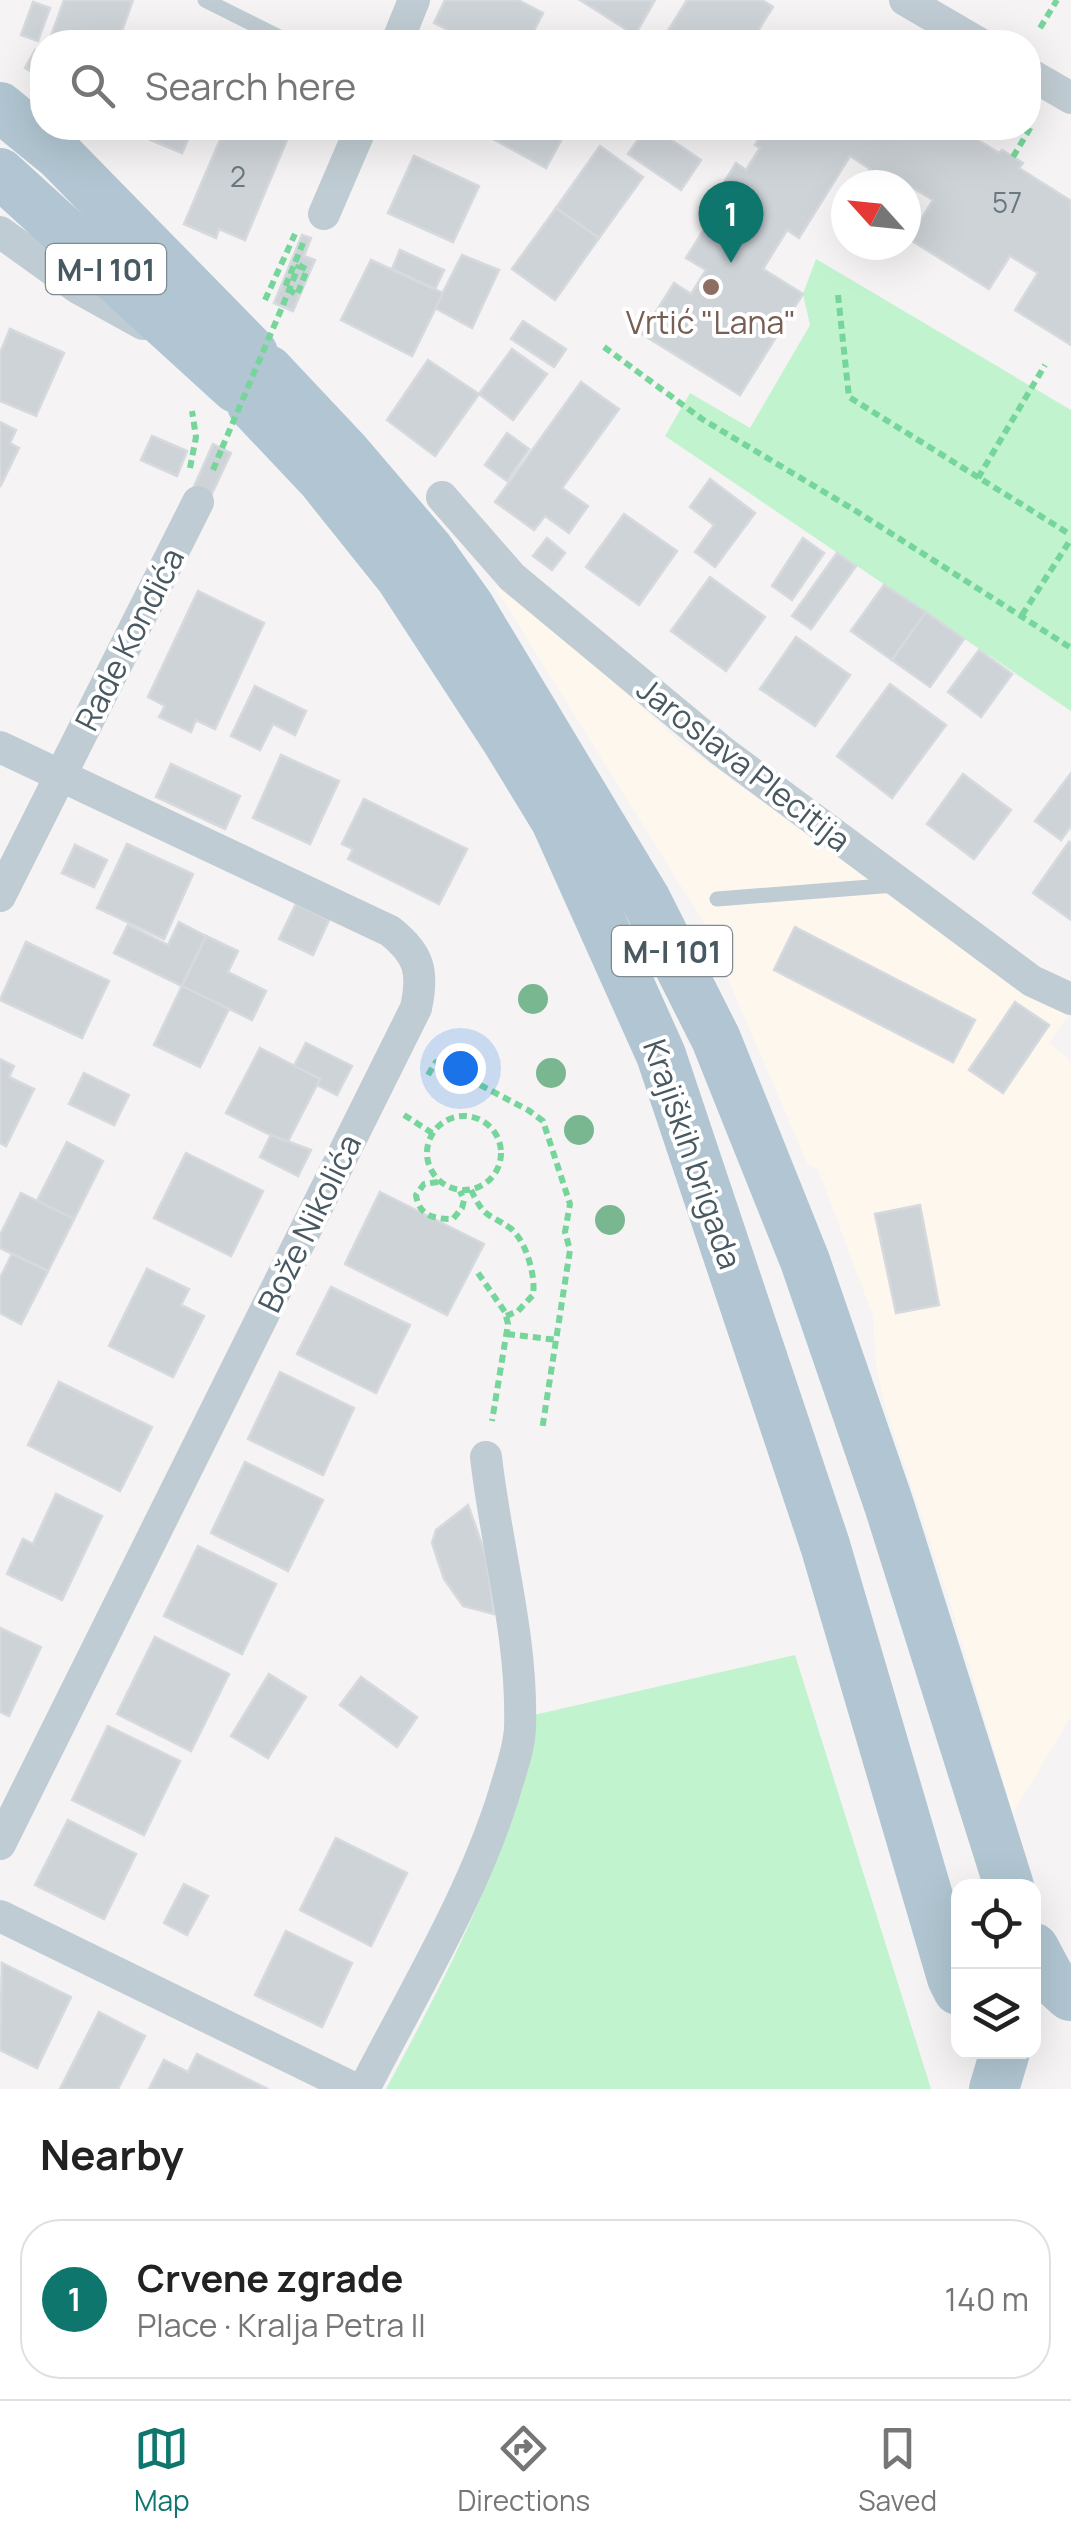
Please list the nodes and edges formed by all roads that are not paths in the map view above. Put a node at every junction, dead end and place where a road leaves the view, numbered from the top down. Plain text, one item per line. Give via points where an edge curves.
1 (205, 0) edge
2 (414, 0) edge
3 (905, 0) edge
4 (266, 30) edge
5 (402, 30) edge
6 (956, 30) edge
7 (1041, 81) edge
8 (1071, 98) edge
9 (0, 107) edge
10 (30, 132) edge
11 (40, 140) edge
12 (355, 140) edge
13 (0, 172) edge
14 (315, 225) road end
15 (0, 232) edge
16 (247, 366) junction
17 (442, 497) dead end
18 (198, 502) dead end
19 (0, 747) edge
20 (60, 776) junction
21 (899, 884) junction
22 (0, 896) edge
23 (717, 899) dead end
24 (1071, 999) edge
25 (486, 1456) road end
26 (0, 1844) edge
27 (1007, 1879) edge
28 (0, 1916) edge
29 (1041, 1961) edge
30 (951, 1975) edge
31 (1070, 1995) edge
32 (1041, 2013) edge
33 (355, 2089) edge
34 (364, 2089) edge

1 - 4 lane
2 - 5 street
3 - 6 street
7 - 8 street
9 - 10 main road, Krajiških brigada / M-I 101
11 - 16 main road, Krajiških brigada / M-I 101
12 - 14 street
13 - 16 main road, Krajiških brigada / M-I 101
15 - 16 street via 78,288
16 - 27 main road, Krajiških brigada / M-I 101 via 347,454 470,606 646,900 716,1039 812,1280
16 - 30 main road, Krajiških brigada / M-I 101 via 321,478 401,578 556,821 661,1055 825,1545
17 - 21 street, Jaroslava Plecitija via 512,577 724,752
18 - 20 street, Rade Kondića
19 - 20 street
20 - 22 street, Rade Kondića
20 - 26 street, Bože Nikolića via 390,931 414,955 420,989
21 - 23 lane
21 - 24 street, Jaroslava Plecitija via 1032,981
25 - 34 street via 516,1634 520,1731 483,1855
28 - 33 street
29 - 31 main road
31 - 32 main road

